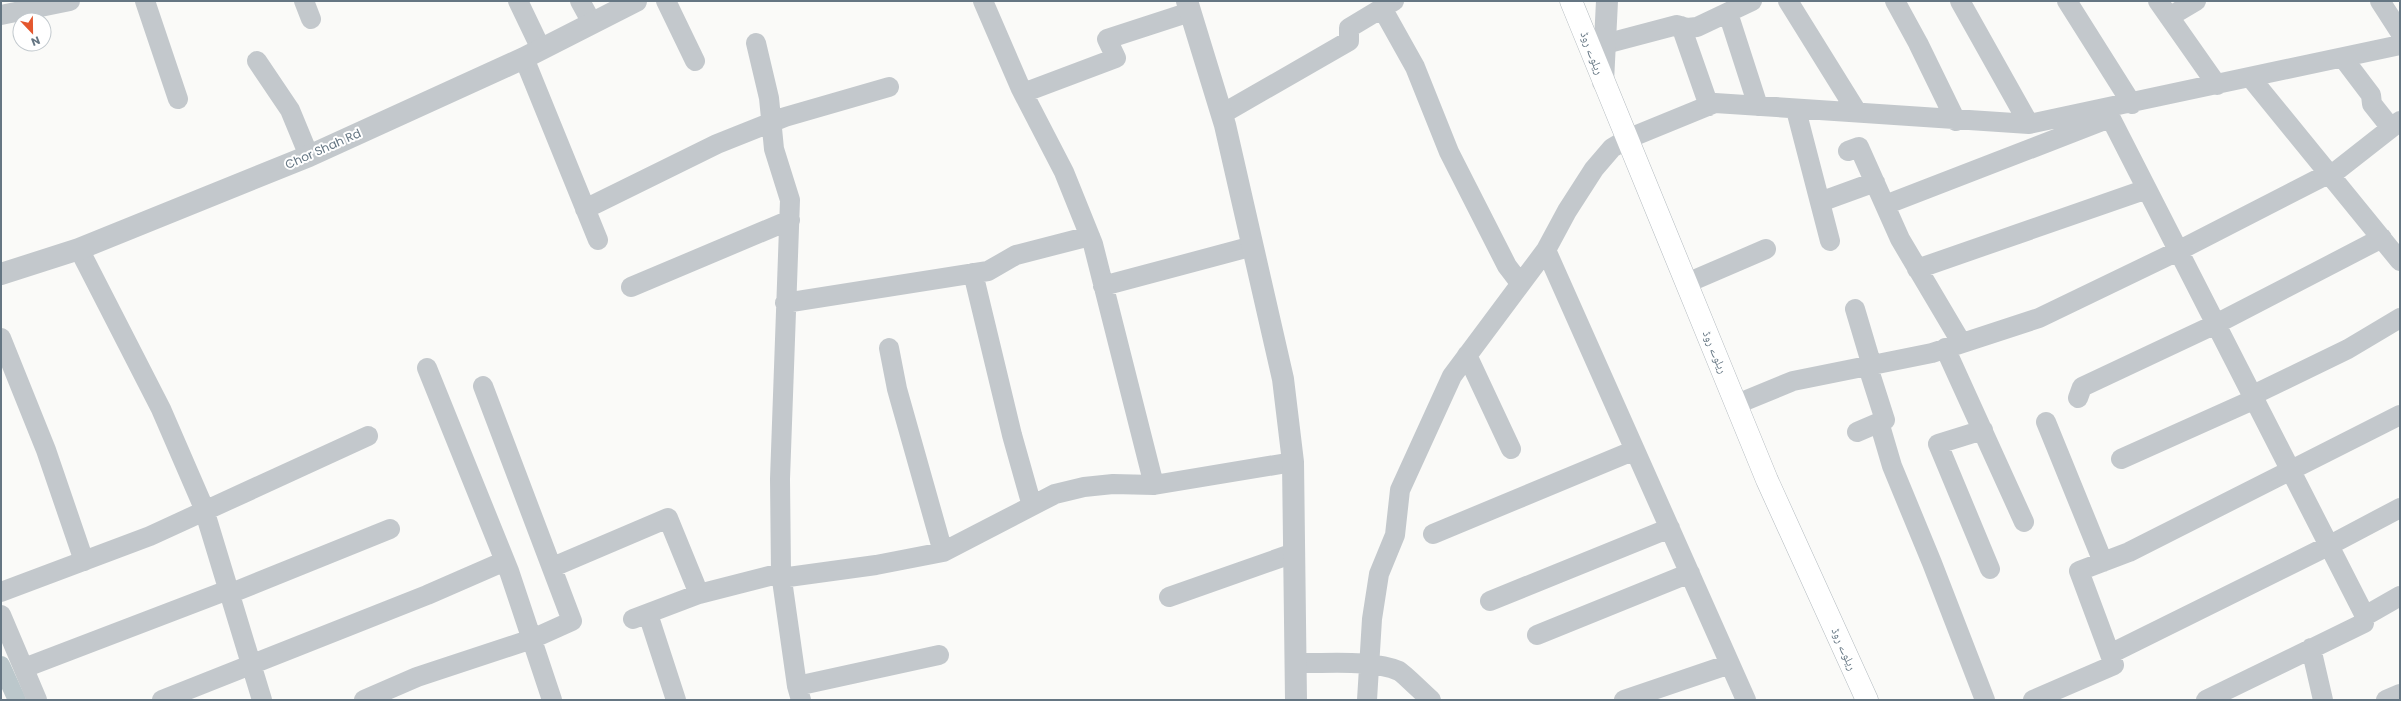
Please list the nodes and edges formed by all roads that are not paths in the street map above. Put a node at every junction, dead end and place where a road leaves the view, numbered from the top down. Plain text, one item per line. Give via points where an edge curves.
1 (70, 1) edge
2 (145, 1) edge
3 (304, 1) edge
4 (518, 1) edge
5 (580, 1) edge
6 (636, 1) edge
7 (666, 1) edge
8 (983, 1) edge
9 (1571, 1) edge
10 (1607, 1) edge
11 (1752, 1) edge
12 (1788, 1) edge
13 (1895, 1) edge
14 (1960, 1) edge
15 (2068, 1) edge
16 (2196, 1) edge
17 (2380, 1) edge
18 (1388, 5) edge
19 (1189, 7) edge
20 (2164, 9) edge
21 (1728, 13) junction
22 (1, 15) edge
23 (311, 20) dead end
24 (592, 23) junction
25 (1681, 26) junction
26 (2400, 32) edge
27 (756, 43) dead end
28 (1605, 44) junction
29 (2400, 46) edge
30 (532, 53) junction
31 (2343, 58) junction
32 (258, 61) dead end
33 (695, 61) dead end
34 (2250, 77) junction
35 (1603, 82) junction
36 (2217, 85) junction
37 (889, 87) dead end
38 (1023, 93) junction
39 (178, 99) dead end
40 (2132, 104) junction
41 (1709, 106) junction
42 (1758, 106) junction
43 (1796, 110) junction
44 (1857, 112) junction
45 (1222, 114) junction
46 (2108, 114) junction
47 (1956, 121) junction
48 (770, 123) junction
49 (2029, 124) junction
50 (2395, 124) edge
51 (1627, 139) junction
52 (1848, 151) dead end
53 (309, 156) junction
54 (2329, 175) junction
55 (1875, 182) junction
56 (2147, 189) junction
57 (1820, 202) junction
58 (1885, 204) junction
59 (586, 209) junction
60 (790, 220) junction
61 (1090, 236) junction
62 (2390, 239) edge
63 (598, 240) dead end
64 (1830, 241) dead end
65 (1254, 246) junction
66 (79, 249) junction
67 (1766, 249) dead end
68 (1546, 250) junction
69 (2178, 251) junction
70 (2400, 261) edge
71 (1917, 269) junction
72 (973, 273) junction
73 (1, 274) edge
74 (1520, 283) junction
75 (1687, 283) junction
76 (1103, 286) junction
77 (631, 287) dead end
78 (785, 303) junction
79 (1855, 309) dead end
80 (2400, 318) edge
81 (2216, 324) junction
82 (1, 338) edge
83 (1953, 345) junction
84 (889, 348) dead end
85 (1467, 355) junction
86 (1870, 367) junction
87 (427, 368) dead end
88 (483, 386) dead end
89 (2254, 397) junction
90 (2078, 398) dead end
91 (1737, 404) junction
92 (2400, 415) edge
93 (1879, 422) junction
94 (2046, 422) dead end
95 (1983, 430) junction
96 (1856, 432) dead end
97 (368, 436) dead end
98 (1511, 449) dead end
99 (1635, 450) junction
100 (2121, 460) dead end
101 (1293, 462) junction
102 (2292, 470) junction
103 (1154, 485) junction
104 (1032, 506) junction
105 (2400, 508) edge
106 (205, 512) junction
107 (2024, 522) dead end
108 (1670, 528) junction
109 (390, 529) dead end
110 (1433, 534) dead end
111 (2330, 545) junction
112 (943, 552) junction
113 (1294, 553) junction
114 (84, 561) junction
115 (505, 561) junction
116 (2103, 562) junction
117 (552, 567) junction
118 (1990, 569) dead end
119 (1690, 573) junction
120 (781, 576) junction
121 (1, 592) edge
122 (228, 592) junction
123 (699, 594) junction
124 (1169, 597) dead end
125 (2399, 600) edge
126 (1490, 601) dead end
127 (1, 615) edge
128 (2366, 616) junction
129 (1537, 635) dead end
130 (532, 639) junction
131 (2311, 648) junction
132 (2110, 654) junction
133 (939, 655) dead end
134 (1295, 663) junction
135 (1730, 664) junction
136 (1370, 665) junction
137 (250, 666) junction
138 (24, 668) junction
139 (799, 693) edge
140 (1665, 694) edge
141 (2400, 694) edge
142 (37, 700) edge
143 (162, 700) edge
144 (262, 700) edge
145 (364, 700) edge
146 (552, 700) edge
147 (676, 700) edge
148 (1296, 700) edge
149 (1368, 700) edge
150 (1431, 700) edge
151 (1624, 700) edge
152 (1746, 700) edge
153 (1867, 700) edge
154 (1984, 700) edge
155 (2034, 700) edge
156 (2206, 700) edge
157 (2323, 700) edge
158 (2386, 700) edge

1 - 22 street
2 - 39 street
3 - 23 street
4 - 30 street
5 - 24 street
6 - 24 street, Chor Shah Rd
7 - 33 street
8 - 38 street
9 - 35 main road, ریلوے روڈ
10 - 28 street
11 - 21 street
12 - 44 street
13 - 47 street
14 - 49 street
15 - 40 street
16 - 20 street
17 - 26 street
18 - 45 street via 1349,28 1349,41
18 - 74 street via 1449,152 1507,266
19 - 38 street via 1107,39 1116,58
19 - 45 street
20 - 36 street
21 - 25 street via 1697,27
21 - 42 street
24 - 30 street, Chor Shah Rd
25 - 28 street via 1654,30
25 - 41 street
27 - 48 street via 770,98
28 - 35 street
29 - 31 street
30 - 53 street, Chor Shah Rd
30 - 59 street
31 - 34 street
31 - 50 street via 2371,95 2372,104
32 - 53 street via 290,110
34 - 36 street
34 - 54 street
35 - 51 main road, ریلوے روڈ
36 - 40 street
37 - 48 street
38 - 61 street via 1064,172
40 - 46 street
41 - 42 street via 1715,103
41 - 51 street
42 - 43 street
43 - 44 street
43 - 57 street
44 - 47 street
45 - 65 street
46 - 49 street
46 - 56 street
46 - 58 street
47 - 49 street
48 - 59 street via 717,144
48 - 60 street via 774,149 790,200
50 - 54 street
51 - 68 street via 1612,148 1594,169
51 - 75 main road, ریلوے روڈ
52 - 55 street via 1859,147
53 - 66 street, Chor Shah Rd
54 - 62 street
54 - 69 street
55 - 57 street
55 - 58 street
56 - 69 street
56 - 71 street
57 - 64 street
58 - 71 street via 1900,239
59 - 63 street
60 - 77 street
60 - 78 street
61 - 72 street via 1016,255 988,271
61 - 76 street
62 - 70 street
62 - 81 street
65 - 76 street
65 - 101 street via 1283,379
66 - 73 street, Chor Shah Rd
66 - 106 street via 161,409
67 - 75 street
68 - 74 street
68 - 99 street
69 - 81 street
69 - 83 street via 2039,318
71 - 83 street
72 - 78 street
72 - 104 street
74 - 85 street
75 - 91 main road, ریلوے روڈ
76 - 103 street via 1116,328
78 - 120 street via 780,479
79 - 86 street
80 - 89 street via 2348,349
81 - 89 street
81 - 90 street via 2082,387
82 - 114 street via 46,450
83 - 86 street
83 - 95 street
84 - 112 street via 897,389
85 - 98 street
85 - 136 street via 1452,376 1400,490 1395,535 1379,574 1372,619
86 - 91 street via 1794,381
86 - 93 street via 1884,420
87 - 115 street
88 - 117 street
89 - 100 street
89 - 102 street
91 - 153 main road, ریلوے روڈ via 1767,480
92 - 102 street
93 - 96 street
93 - 154 street via 1892,466
94 - 116 street
95 - 107 street
95 - 118 street via 1938,444
97 - 106 street
99 - 108 street
99 - 110 street
101 - 103 street
101 - 113 street
102 - 111 street
102 - 116 street via 2130,552
103 - 104 street via 1084,486 1055,494
104 - 112 street
105 - 111 street
106 - 114 street
106 - 122 street
108 - 119 street
108 - 126 street
109 - 122 street
111 - 128 street
111 - 132 street
112 - 120 street
113 - 124 street
113 - 134 street
114 - 121 street
115 - 130 street
115 - 137 street
116 - 132 street via 2079,571
117 - 123 street via 668,518
117 - 130 street via 572,621
119 - 129 street
119 - 135 street
120 - 123 street
120 - 139 street
122 - 137 street
122 - 138 street
123 - 147 street via 641,617
125 - 128 street
127 - 138 street
128 - 131 street via 2364,623
130 - 145 street via 417,677
130 - 146 street
131 - 156 street
131 - 157 street
132 - 155 street via 2114,665
133 - 139 street
134 - 136 street
134 - 148 street
135 - 140 street
135 - 152 street
136 - 149 street
136 - 150 street via 1401,672
137 - 143 street
137 - 144 street
138 - 142 street
140 - 151 street
141 - 158 street

